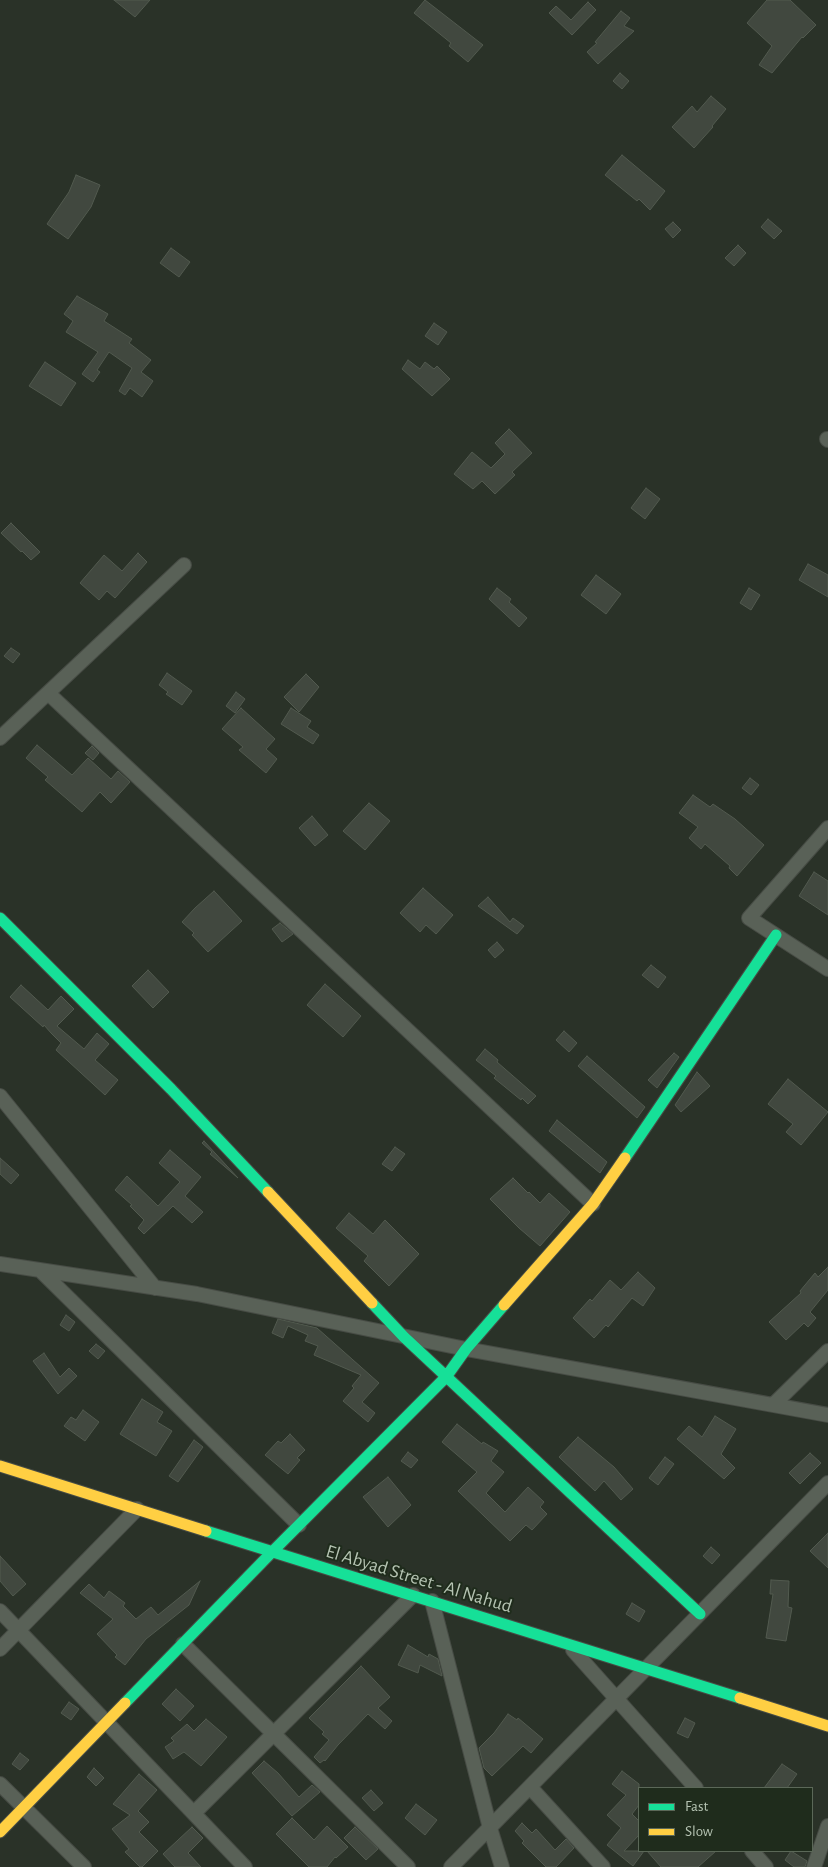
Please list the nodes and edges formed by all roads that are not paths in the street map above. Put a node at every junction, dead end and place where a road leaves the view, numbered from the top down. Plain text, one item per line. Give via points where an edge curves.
1 (184, 565) dead end
2 (48, 693) junction
3 (0, 738) edge
4 (828, 828) edge
5 (0, 918) edge
6 (776, 935) junction
7 (828, 969) edge
8 (0, 1096) edge
9 (593, 1204) junction
10 (0, 1264) edge
11 (40, 1270) junction
12 (155, 1288) junction
13 (404, 1337) junction
14 (466, 1350) junction
15 (828, 1351) edge
16 (446, 1377) junction
17 (773, 1405) junction
18 (828, 1415) edge
19 (0, 1466) edge
20 (828, 1483) edge
21 (138, 1509) junction
22 (299, 1525) junction
23 (273, 1551) junction
24 (413, 1595) junction
25 (432, 1601) junction
26 (0, 1611) edge
27 (700, 1614) junction
28 (19, 1630) junction
29 (183, 1644) junction
30 (568, 1644) junction
31 (0, 1649) edge
32 (646, 1669) junction
33 (617, 1699) junction
34 (107, 1722) junction
35 (828, 1726) edge
36 (274, 1733) junction
37 (0, 1784) edge
38 (530, 1787) junction
39 (695, 1787) edge
40 (24, 1808) junction
41 (194, 1814) junction
42 (828, 1826) edge
43 (490, 1828) junction
44 (0, 1832) edge
45 (753, 1852) edge
46 (84, 1867) edge
47 (245, 1867) edge
48 (408, 1867) edge
49 (451, 1867) edge
50 (502, 1867) edge
51 (603, 1867) edge
52 (766, 1867) edge
53 (814, 1867) edge

1 - 2 street
2 - 3 street
2 - 9 street
4 - 6 street via 749,918
5 - 13 main road via 171,1089
6 - 7 street
6 - 9 main road
8 - 12 street
9 - 14 main road
10 - 11 street
11 - 12 street
11 - 22 street
12 - 13 street
13 - 14 street
13 - 16 main road
14 - 16 main road
14 - 17 street
15 - 17 street
16 - 22 main road
16 - 27 main road
17 - 18 street
19 - 21 main road, El Abyad Street - Al Nahud
20 - 27 street
21 - 23 main road, El Abyad Street - Al Nahud
21 - 28 street
22 - 23 main road
23 - 24 main road, El Abyad Street - Al Nahud
23 - 29 main road
24 - 25 main road, El Abyad Street - Al Nahud
24 - 36 street
25 - 30 main road, El Abyad Street - Al Nahud
25 - 43 street
26 - 28 street
27 - 32 street
28 - 31 street
28 - 34 street
29 - 34 main road
29 - 36 street
30 - 32 main road, El Abyad Street - Al Nahud
30 - 33 street
32 - 33 street
32 - 35 main road, El Abyad Street - Al Nahud
33 - 38 street
33 - 39 street
34 - 40 main road
34 - 41 street
36 - 41 street
36 - 48 street
37 - 40 street
38 - 43 street
38 - 51 street
40 - 44 main road
40 - 46 street
41 - 47 street
42 - 53 street
43 - 49 street
43 - 50 street
45 - 52 street

